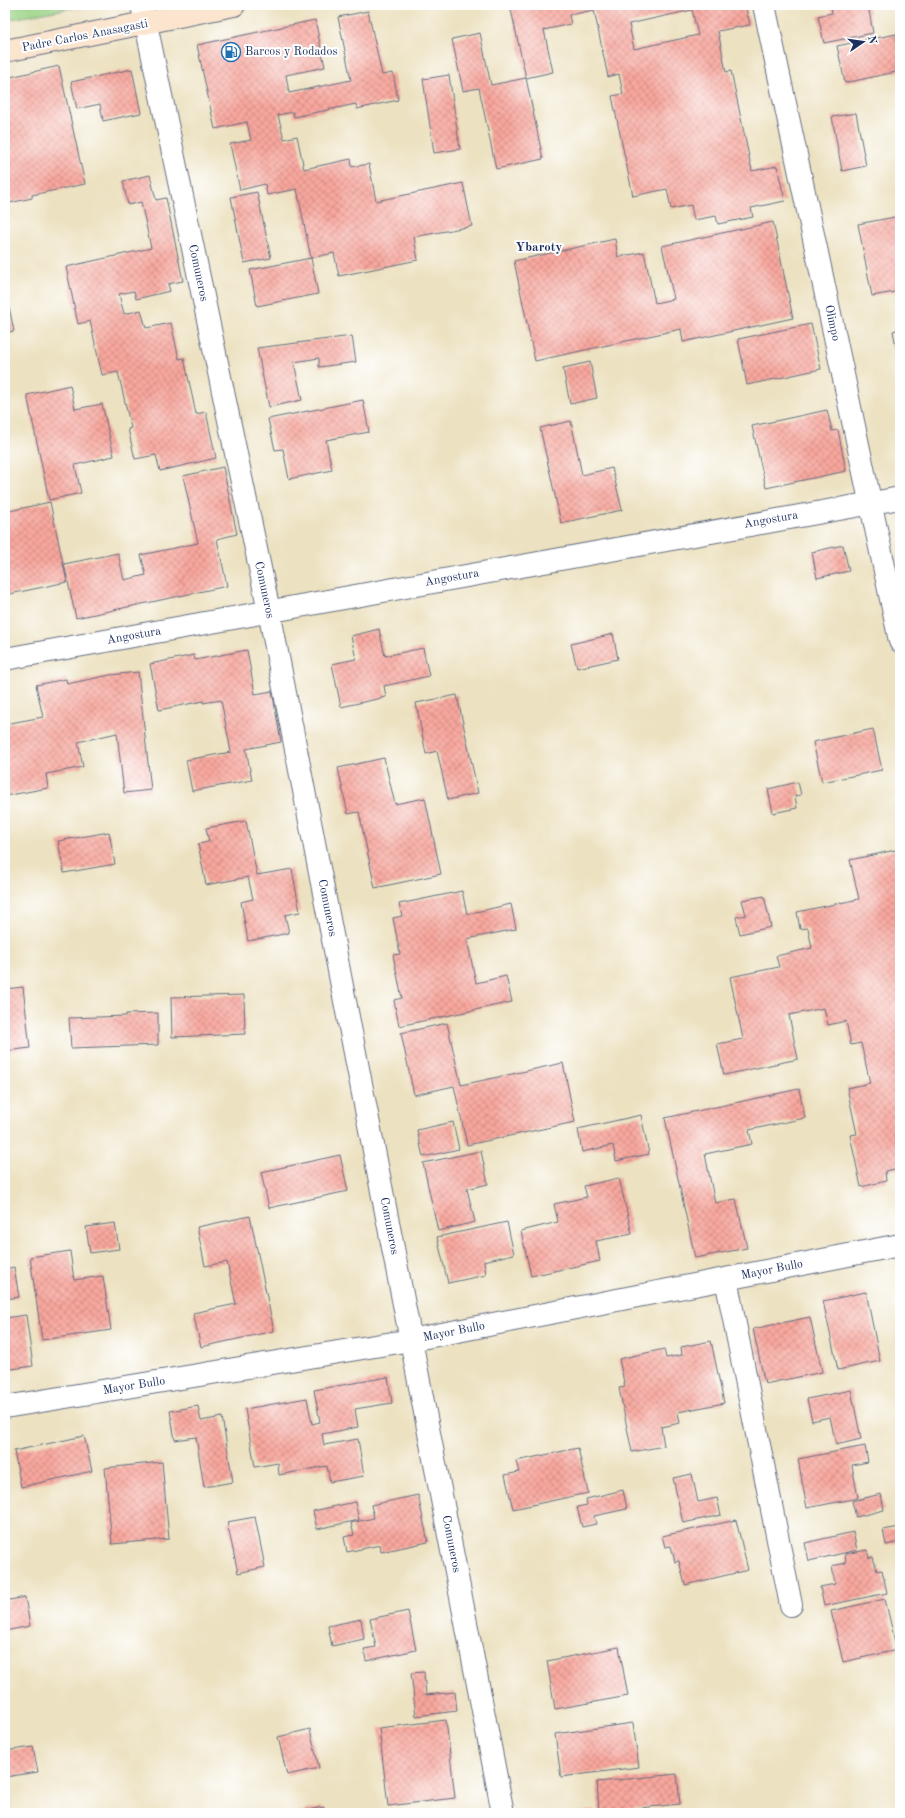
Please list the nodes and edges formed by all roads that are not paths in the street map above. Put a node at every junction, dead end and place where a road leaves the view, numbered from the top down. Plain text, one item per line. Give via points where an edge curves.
1 (234, 5) edge
2 (764, 5) edge
3 (144, 14) edge
4 (5, 51) edge
5 (900, 498) edge
6 (871, 502) junction
7 (269, 611) junction
8 (900, 641) edge
9 (5, 659) edge
10 (900, 1245) edge
11 (726, 1279) junction
12 (411, 1340) junction
13 (5, 1407) edge
14 (792, 1605) dead end
15 (503, 1813) edge

1 - 3 main road, Padre Carlos Anasagasti
2 - 6 street, Olimpo
3 - 4 main road, Padre Carlos Anasagasti
3 - 7 street, Comuneros
5 - 6 street, Angostura
6 - 7 street, Angostura
6 - 8 street, Olimpo
7 - 9 street, Angostura
7 - 12 street, Comuneros
10 - 11 street, Mayor Bullo
11 - 12 street, Mayor Bullo
11 - 14 street
12 - 13 street, Mayor Bullo
12 - 15 street, Comuneros

